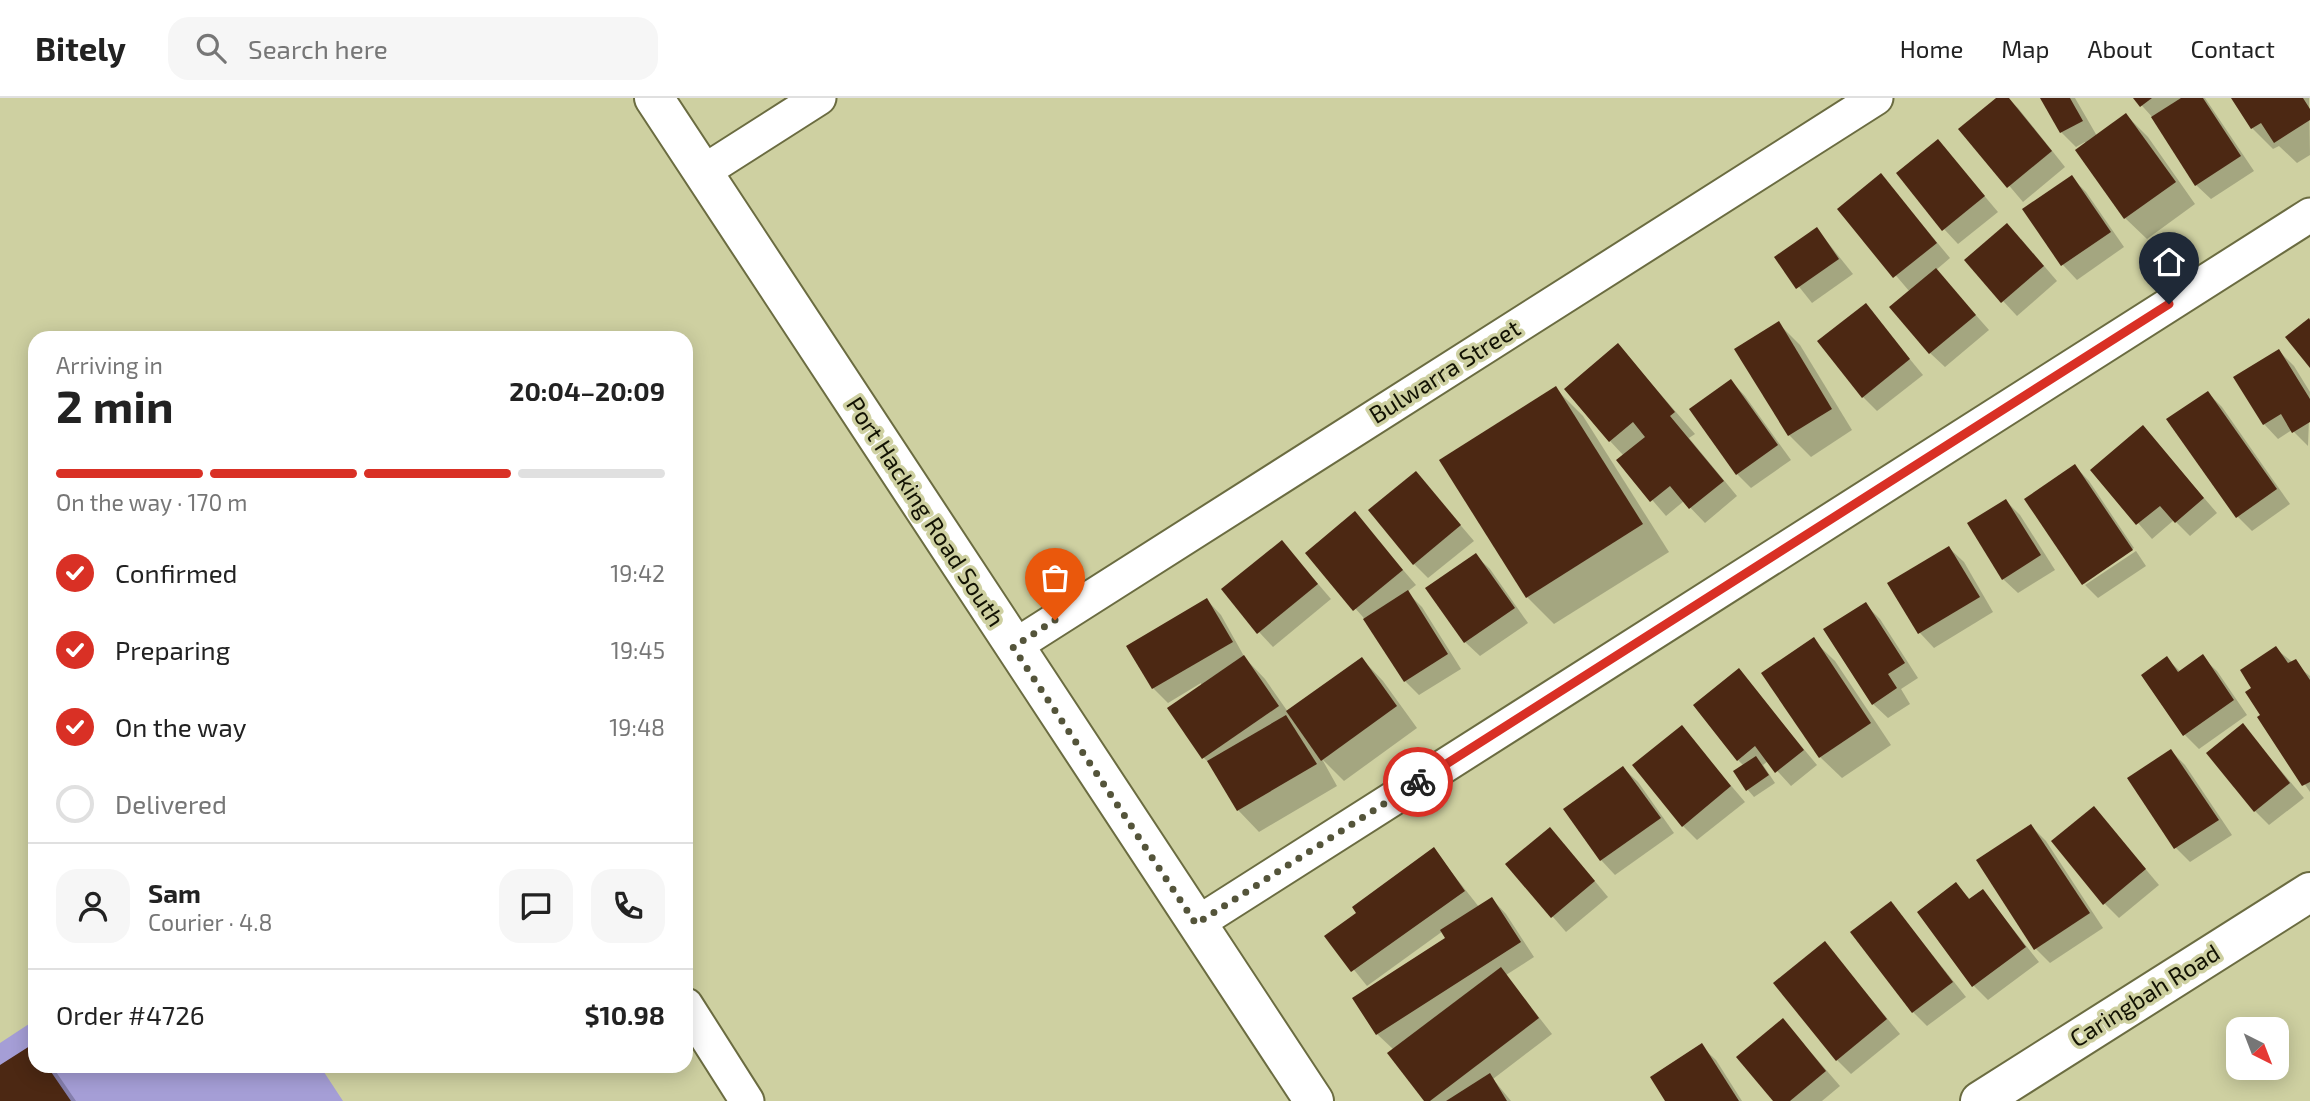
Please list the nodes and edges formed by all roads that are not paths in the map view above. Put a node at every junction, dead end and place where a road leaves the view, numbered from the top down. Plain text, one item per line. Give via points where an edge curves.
1 (654, 98) edge
2 (819, 98) edge
3 (1876, 98) edge
4 (703, 172) junction
5 (2310, 215) edge
6 (1013, 647) junction
7 (2310, 892) edge
8 (1196, 924) junction
9 (693, 1016) edge
10 (747, 1101) edge
11 (1314, 1101) edge
12 (1980, 1101) edge

1 - 4 street, Port Hacking Road South
2 - 4 street
3 - 6 street, Bulwarra Street
4 - 6 street, Port Hacking Road South
5 - 8 street
6 - 8 street, Port Hacking Road South
7 - 12 street, Caringbah Road
8 - 11 street, Port Hacking Road South
9 - 10 street

